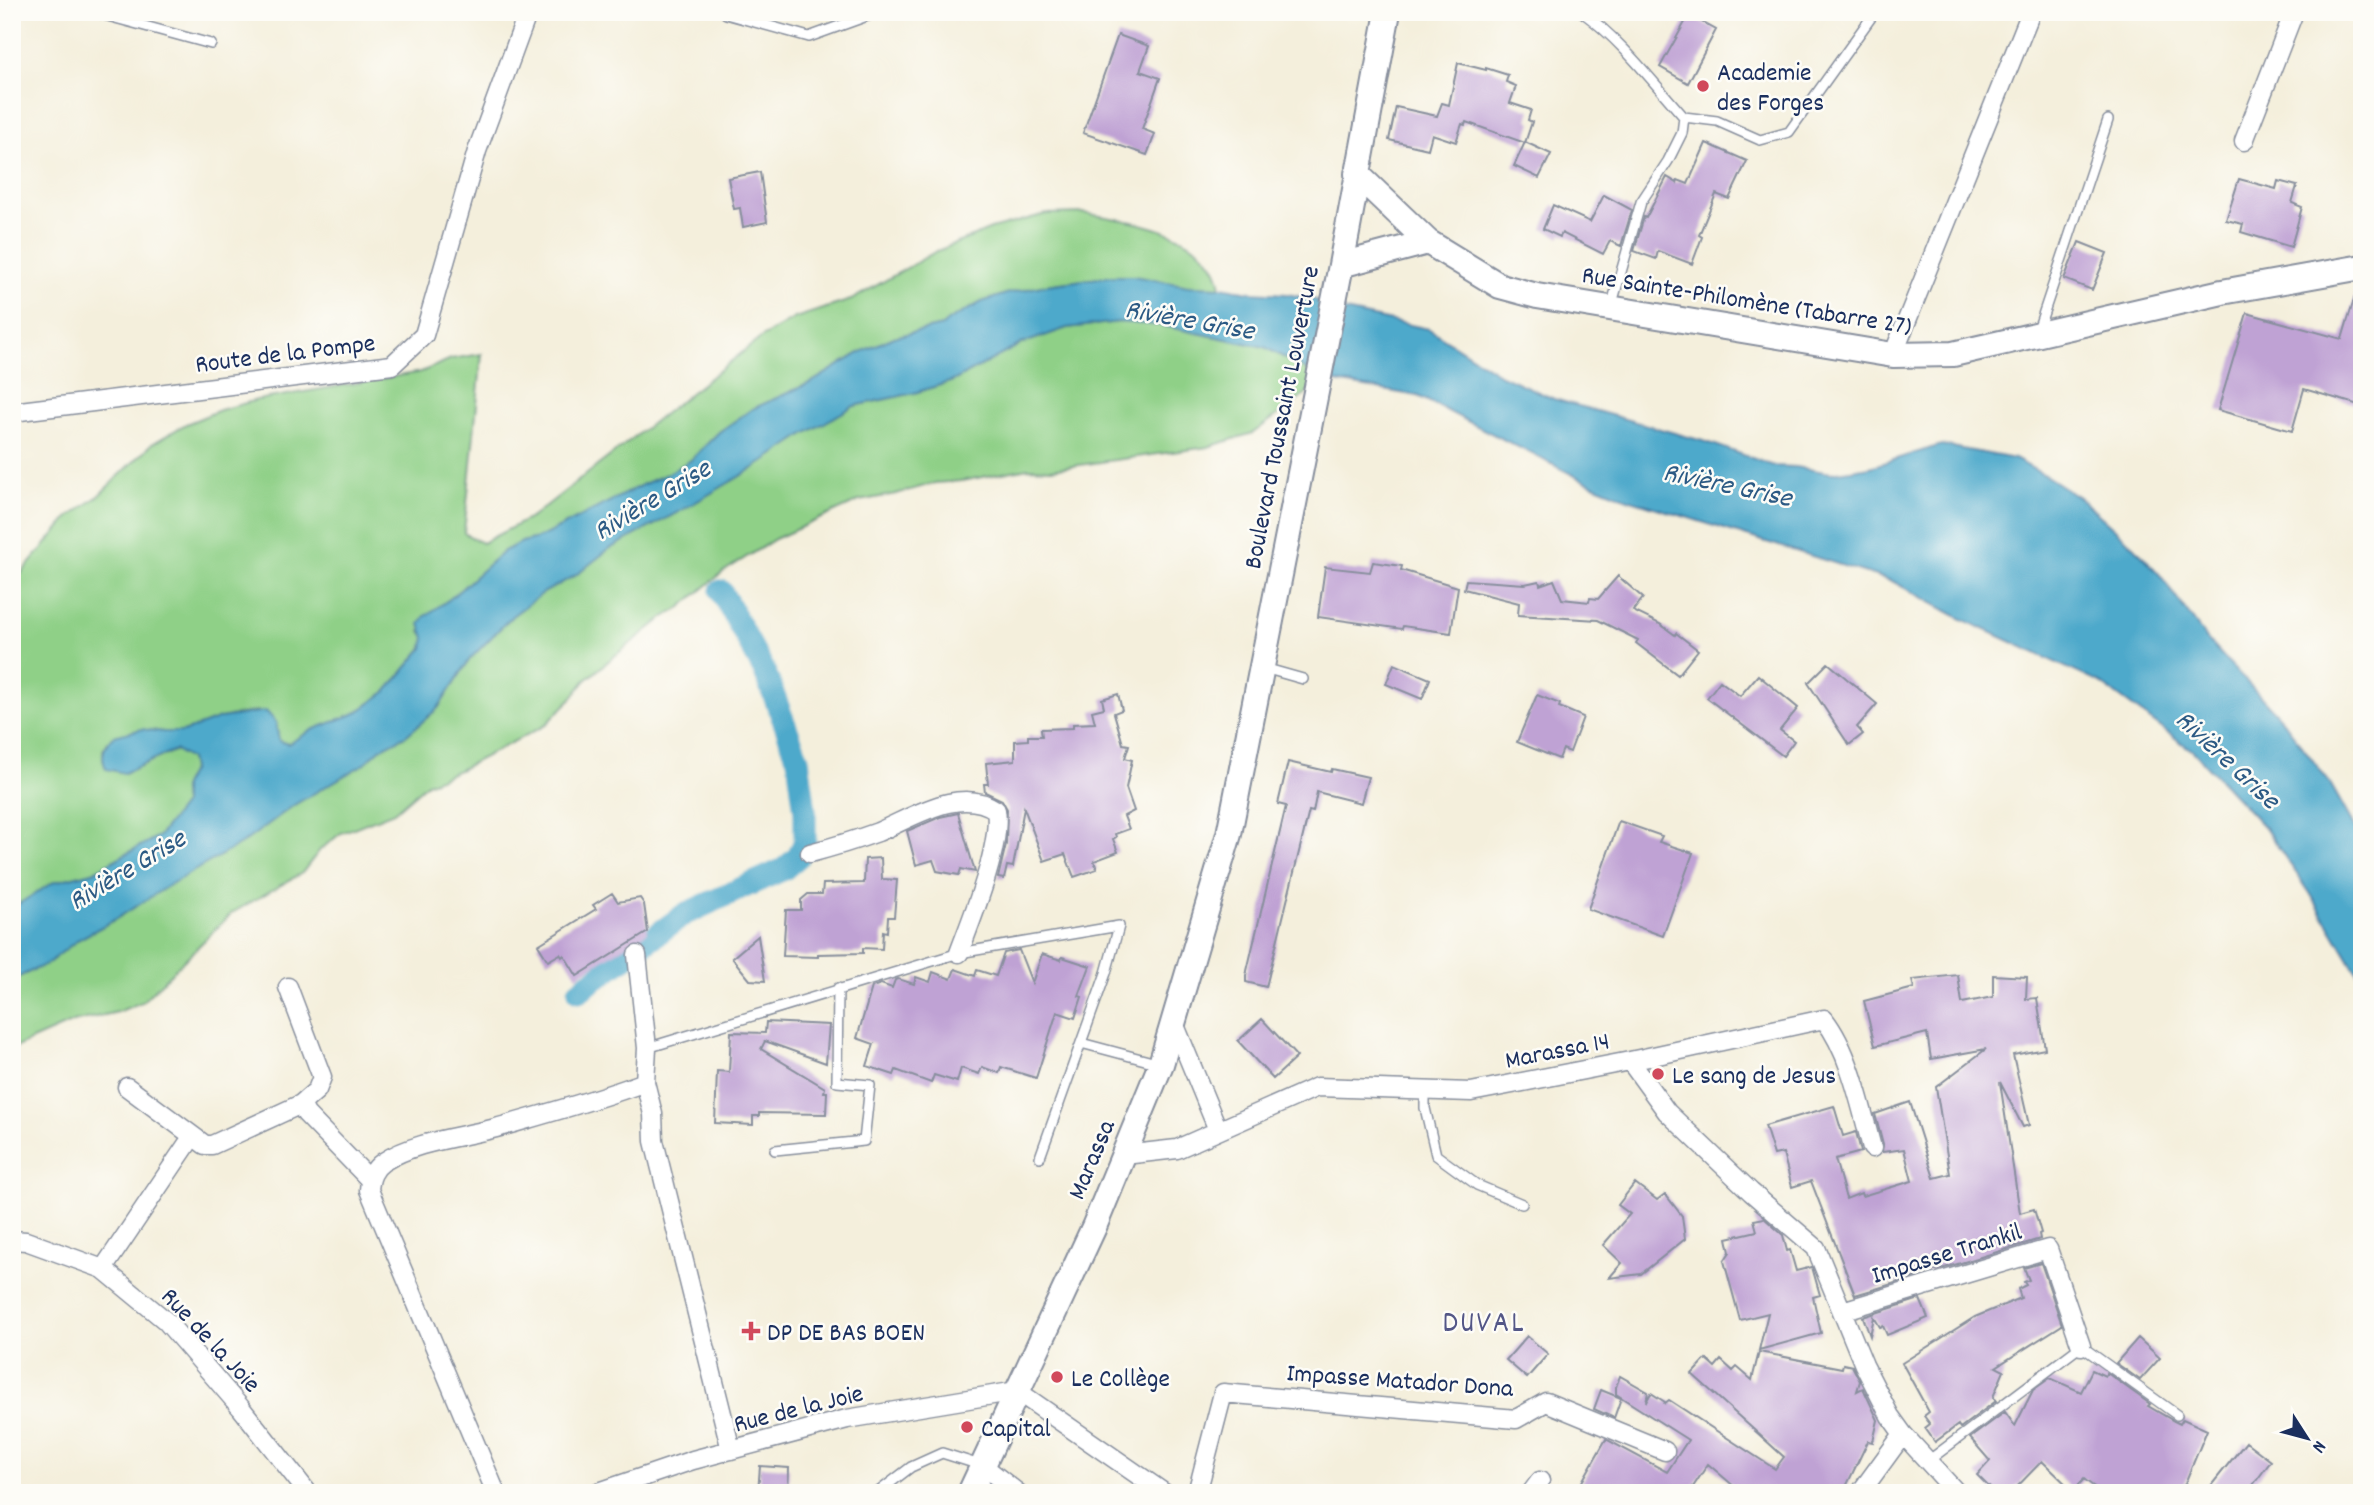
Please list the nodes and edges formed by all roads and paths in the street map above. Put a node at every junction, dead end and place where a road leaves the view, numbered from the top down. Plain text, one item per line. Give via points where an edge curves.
1 (93, 12) edge
2 (528, 12) edge
3 (878, 12) edge
4 (1388, 12) edge
5 (1582, 12) edge
6 (1875, 12) edge
7 (2031, 12) edge
8 (2294, 12) edge
9 (726, 14) dead end
10 (211, 44) dead end
11 (1684, 117) junction
12 (2108, 120) dead end
13 (2244, 141) dead end
14 (1357, 174) junction
15 (1428, 242) junction
16 (2362, 267) edge
17 (1340, 270) junction
18 (1610, 309) junction
19 (2036, 335) junction
20 (1894, 355) junction
21 (12, 412) edge
22 (1262, 668) junction
23 (1303, 679) dead end
24 (1229, 834) joint
25 (810, 853) dead end
26 (959, 953) junction
27 (637, 955) dead end
28 (288, 987) dead end
29 (838, 988) junction
30 (1174, 1023) junction
31 (1081, 1043) junction
32 (647, 1048) junction
33 (1630, 1061) junction
34 (1161, 1064) junction
35 (645, 1082) junction
36 (127, 1087) dead end
37 (1425, 1090) junction
38 (301, 1104) junction
39 (1218, 1130) junction
40 (192, 1137) junction
41 (1872, 1148) dead end
42 (775, 1150) dead end
43 (1124, 1155) junction
44 (1040, 1157) dead end
45 (370, 1180) junction
46 (1522, 1204) dead end
47 (12, 1240) edge
48 (103, 1269) junction
49 (1842, 1311) junction
50 (2081, 1346) junction
51 (1017, 1391) junction
52 (2177, 1416) dead end
53 (1903, 1434) junction
54 (731, 1450) junction
55 (1665, 1451) dead end
56 (1928, 1461) junction
57 (982, 1465) junction
58 (308, 1493) edge
59 (496, 1493) edge
60 (596, 1493) edge
61 (877, 1493) edge
62 (970, 1493) edge
63 (1018, 1493) edge
64 (1164, 1493) edge
65 (1197, 1493) edge
66 (1860, 1493) edge
67 (1958, 1493) edge

1 - 10 lane
2 - 21 street, Route de la Pompe via 477,151 424,335 392,365
3 - 9 lane via 809,37
4 - 14 main road, Boulevard Toussaint Louverture
5 - 11 lane via 1632,58
6 - 11 lane via 1789,132 1760,140 1717,121
7 - 20 street
8 - 13 street
11 - 18 lane via 1682,133 1668,161 1641,202
12 - 19 lane
14 - 15 main road, Rue Sainte-Philomène (Tabarre 27)
14 - 17 main road, Boulevard Toussaint Louverture
15 - 17 main road
15 - 18 main road, Rue Sainte-Philomène (Tabarre 27) via 1500,286
16 - 19 main road, Rue Sainte-Philomène (Tabarre 27) via 2222,292
17 - 22 main road, Boulevard Toussaint Louverture
18 - 20 main road, Rue Sainte-Philomène (Tabarre 27)
19 - 20 main road, Rue Sainte-Philomène (Tabarre 27) via 1952,354
22 - 23 lane
22 - 24 main road, Boulevard Toussaint Louverture
24 - 30 main road, Marassa
25 - 26 street via 853,841 941,805 986,803 996,810 996,837
26 - 29 lane
26 - 31 lane via 1119,926
27 - 32 street
28 - 38 street via 321,1077 317,1090
29 - 32 lane
29 - 42 lane via 837,1082 870,1086 864,1141
30 - 34 main road, Marassa
30 - 39 street
31 - 34 lane
31 - 44 lane
32 - 35 street
33 - 37 street, Marassa 14 via 1471,1092
33 - 41 street via 1824,1019 1837,1035
33 - 49 street, Marassa 14 via 1667,1112 1816,1248
34 - 43 main road, Marassa
35 - 45 street via 494,1128 430,1142 384,1162
35 - 54 street via 654,1140
36 - 40 street
37 - 39 street, Marassa 14 via 1317,1087
37 - 46 lane via 1436,1155 1476,1185
38 - 40 street via 212,1145
38 - 45 street
39 - 43 street, Marassa 14 via 1177,1149
40 - 48 street
43 - 51 main road, Marassa
45 - 59 street via 369,1190
47 - 48 street, Rue de la Joie
48 - 58 street, Rue de la Joie via 166,1321
49 - 50 street, Impasse Trankil via 2048,1249
49 - 53 street, Marassa 14 via 1880,1396
50 - 52 lane
50 - 56 lane
51 - 54 street, Rue de la Joie via 847,1419
51 - 57 main road, Marassa
51 - 64 street
53 - 56 street, Marassa 14
53 - 66 street
54 - 60 street, Rue de la Joie
55 - 65 street, Impasse Matador Dona via 1546,1402 1516,1419 1223,1393
56 - 67 street, Marassa 14
57 - 61 lane via 942,1453 912,1467
57 - 62 main road, Marassa
57 - 63 street

